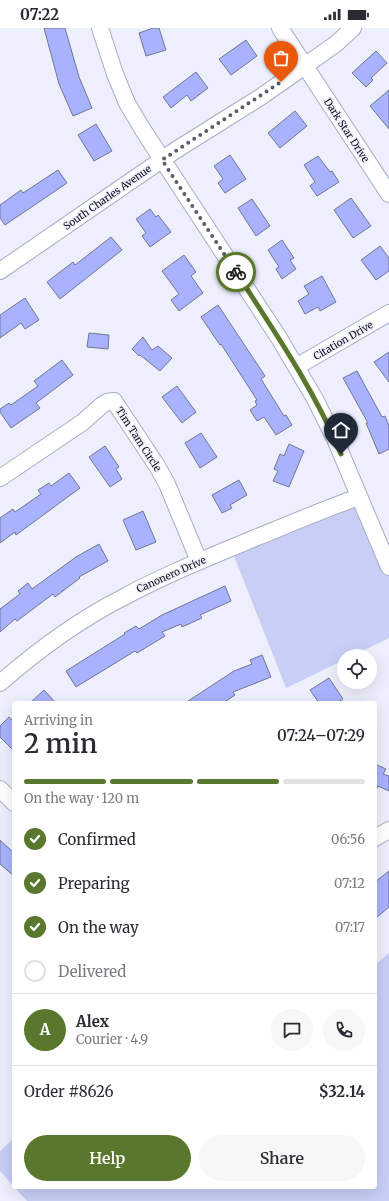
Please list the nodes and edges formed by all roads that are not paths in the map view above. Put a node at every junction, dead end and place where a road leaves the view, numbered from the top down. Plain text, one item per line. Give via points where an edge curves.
1 (100, 28) edge
2 (280, 28) edge
3 (353, 28) edge
4 (305, 66) junction
5 (162, 160) junction
6 (389, 194) edge
7 (0, 271) edge
8 (389, 313) edge
9 (296, 367) junction
10 (0, 478) edge
11 (359, 497) junction
12 (199, 561) junction
13 (389, 567) edge
14 (0, 683) edge
15 (0, 789) edge
16 (12, 801) edge
17 (389, 830) edge
18 (377, 837) edge

1 - 5 street via 114,74 127,103
2 - 4 street, Dark Star Drive
3 - 4 street, South Charles Avenue
4 - 5 street, South Charles Avenue
4 - 6 street, Dark Star Drive
5 - 7 street, South Charles Avenue
5 - 9 street
8 - 9 street, Citation Drive
9 - 11 street via 322,412
10 - 12 street, Tim Tam Circle via 83,422 102,405 114,401 167,484
11 - 12 street, Canonero Drive
11 - 13 street
12 - 14 street, Canonero Drive via 148,584 90,616 49,642
15 - 16 street
17 - 18 street

